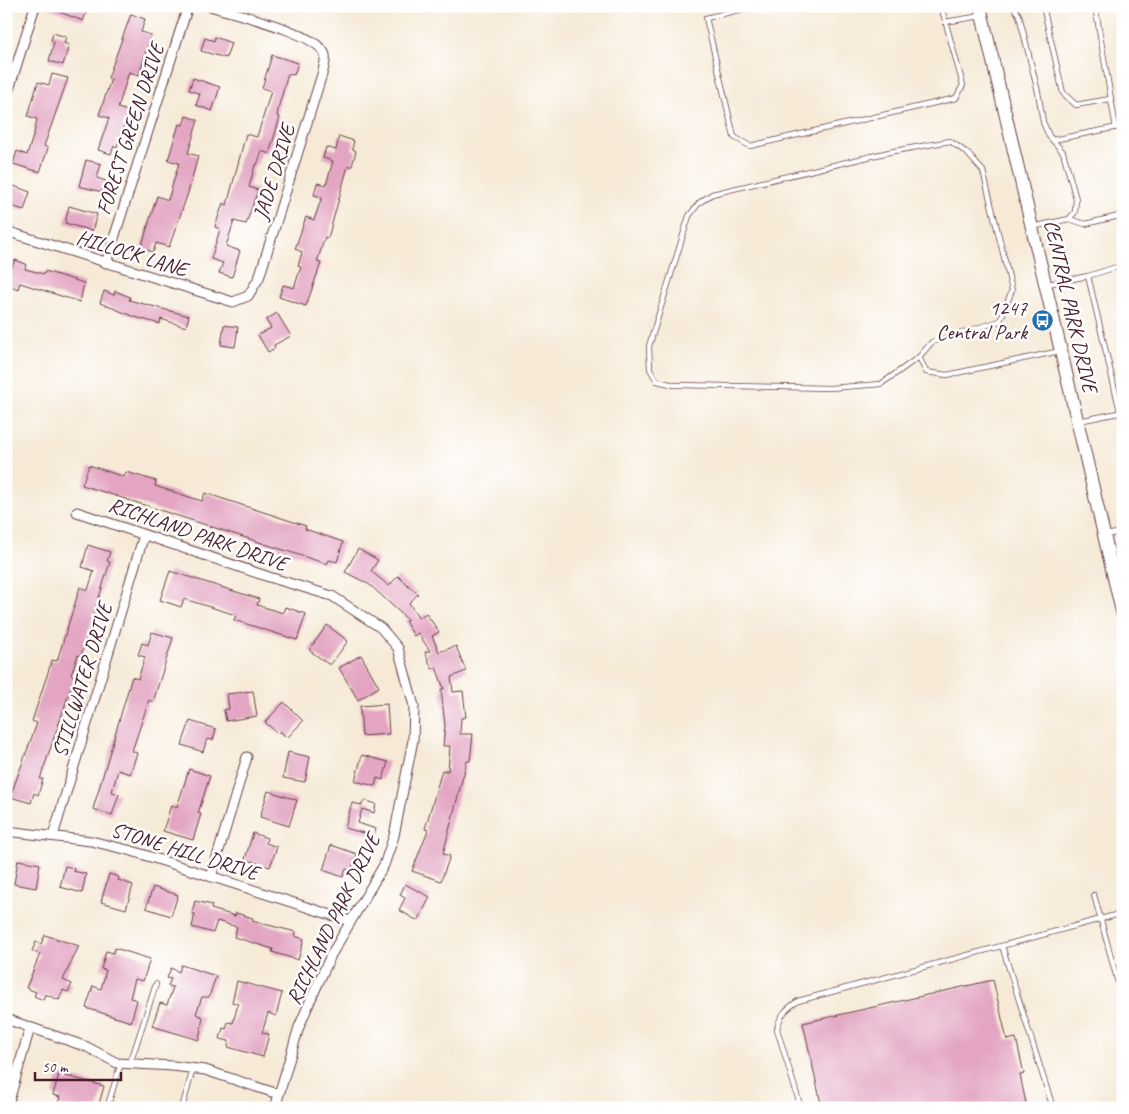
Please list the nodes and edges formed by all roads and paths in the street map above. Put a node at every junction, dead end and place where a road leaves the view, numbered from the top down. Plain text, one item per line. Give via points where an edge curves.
1 (35, 6) edge
2 (188, 6) edge
3 (210, 6) edge
4 (756, 6) edge
5 (941, 6) edge
6 (1012, 6) edge
7 (1043, 6) edge
8 (1095, 6) edge
9 (984, 9) edge
10 (945, 22) junction
11 (6, 99) edge
12 (1110, 99) junction
13 (1123, 126) edge
14 (1116, 128) junction
15 (1053, 140) junction
16 (1123, 215) edge
17 (1069, 219) junction
18 (1032, 228) junction
19 (6, 231) edge
20 (106, 263) junction
21 (1123, 265) edge
22 (1088, 276) junction
23 (1045, 285) junction
24 (248, 296) joint
25 (1061, 351) junction
26 (919, 357) junction
27 (1122, 412) edge
28 (1077, 422) junction
29 (1123, 424) edge
30 (77, 512) dead end
31 (1123, 532) edge
32 (144, 535) junction
33 (1104, 536) junction
34 (1118, 577) edge
35 (1123, 616) edge
36 (247, 757) dead end
37 (6, 831) edge
38 (53, 836) junction
39 (211, 877) junction
40 (1094, 896) dead end
41 (1123, 913) edge
42 (1099, 920) junction
43 (350, 921) junction
44 (1002, 946) junction
45 (156, 984) dead end
46 (1123, 1001) edge
47 (6, 1019) edge
48 (30, 1028) junction
49 (125, 1064) junction
50 (193, 1069) junction
51 (278, 1094) junction
52 (7, 1108) edge
53 (107, 1108) edge
54 (182, 1108) edge
55 (275, 1108) edge
56 (801, 1108) edge
57 (1053, 1108) edge

1 - 11 street
2 - 20 street, FOREST GREEN DRIVE
3 - 24 street, JADE DRIVE via 301,35 318,45 325,55 324,71 259,278
4 - 10 lane via 706,18 734,137 750,146 956,98 963,85
5 - 10 lane
6 - 15 lane via 1019,16 1043,122
7 - 12 lane via 1063,93 1076,105
8 - 12 lane
9 - 10 lane
9 - 18 street, CENTRAL PARK DRIVE
12 - 14 lane
13 - 14 lane
14 - 15 lane
15 - 17 lane via 1068,164 1076,199 1076,212
16 - 17 lane via 1085,224
17 - 18 lane
18 - 23 street, CENTRAL PARK DRIVE
19 - 20 street, HILLOCK LANE
20 - 24 street, HILLOCK LANE via 233,302
21 - 22 lane
22 - 23 lane
22 - 27 lane
23 - 25 street, CENTRAL PARK DRIVE
25 - 26 lane via 947,374 926,372
25 - 28 street, CENTRAL PARK DRIVE
26 - 26 lane via 881,384 830,388 675,385 656,381 650,370 649,346 689,216 712,194 889,152 950,141 967,153 983,172 1012,290 1000,321 932,342
27 - 28 lane
27 - 29 lane
28 - 33 street, CENTRAL PARK DRIVE
30 - 32 street, RICHLAND PARK DRIVE
31 - 33 lane
32 - 38 street, STILLWATER DRIVE
32 - 43 street, RICHLAND PARK DRIVE via 332,596 381,628 398,648 414,706 414,740 409,772 384,865
33 - 34 street, CENTRAL PARK DRIVE
34 - 35 street, CENTRAL PARK DRIVE
36 - 39 street
37 - 38 street, STONE HILL DRIVE
38 - 39 street, STONE HILL DRIVE via 132,851
39 - 43 street, STONE HILL DRIVE
40 - 42 lane
41 - 42 lane
42 - 44 lane
42 - 46 lane
43 - 51 street, RICHLAND PARK DRIVE via 299,1027
44 - 56 lane via 798,1001 786,1009 777,1029
44 - 57 lane
45 - 49 lane
47 - 48 street
48 - 49 street
48 - 52 street
49 - 50 street
49 - 53 lane
50 - 51 street
50 - 54 lane
51 - 55 street, RICHLAND PARK DRIVE

